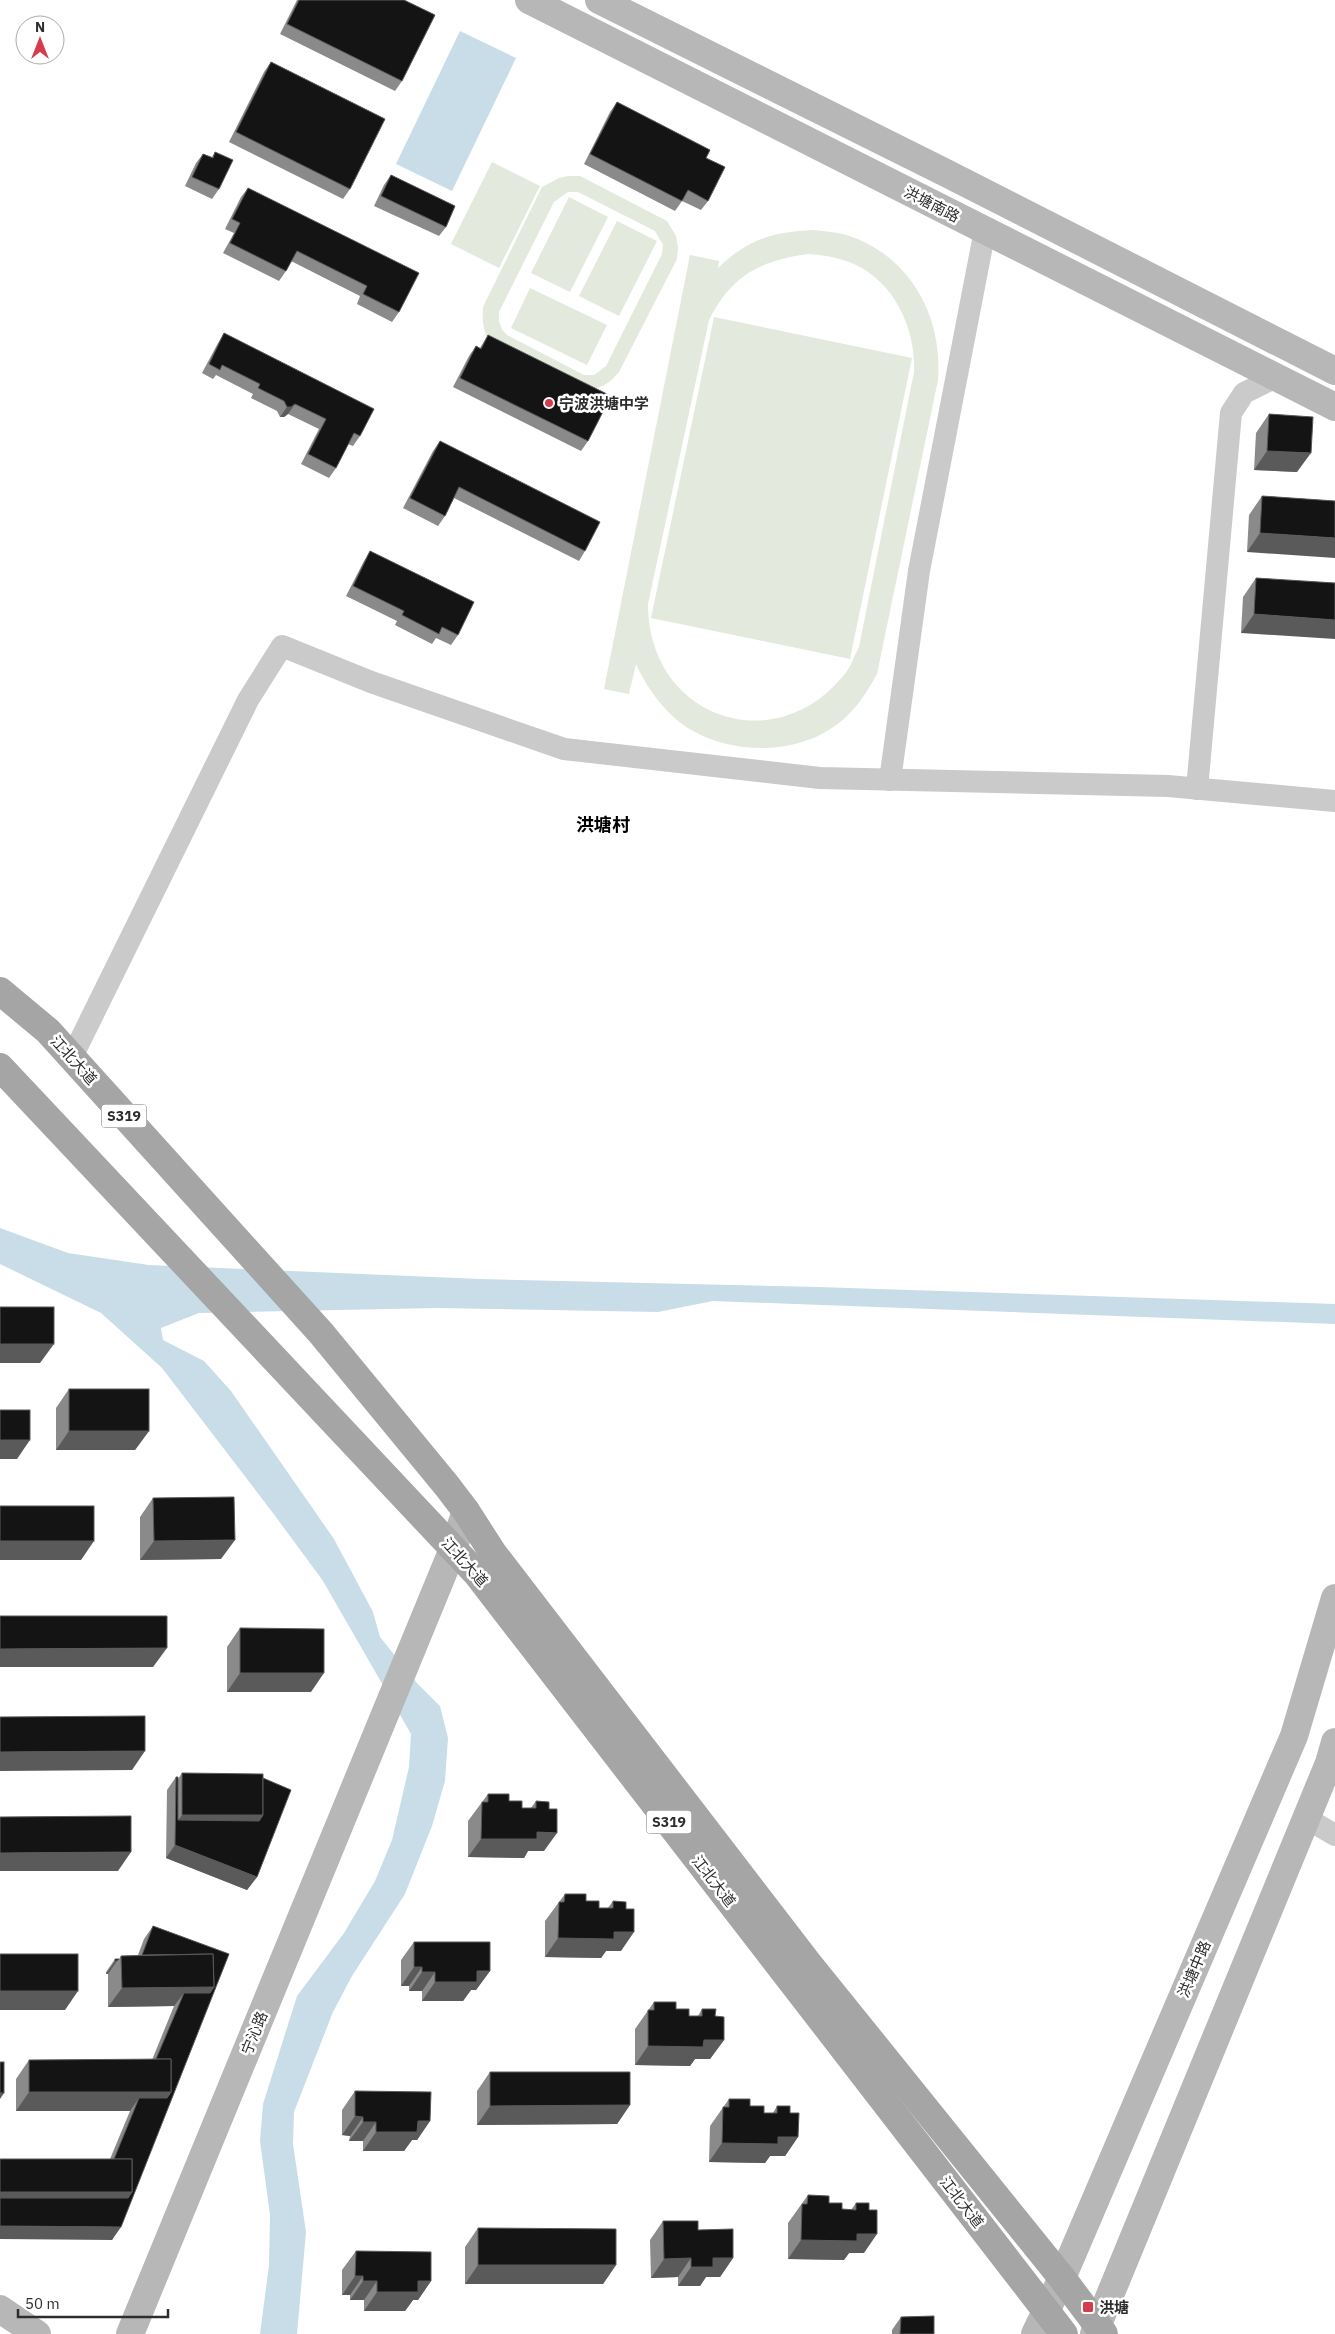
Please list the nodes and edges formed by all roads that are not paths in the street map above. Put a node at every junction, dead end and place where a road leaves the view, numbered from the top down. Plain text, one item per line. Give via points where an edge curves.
1 (529, 0) edge
2 (608, 2) edge
3 (985, 230) junction
4 (1335, 371) edge
5 (1276, 377) junction
6 (1335, 407) edge
7 (890, 780) junction
8 (1197, 788) junction
9 (1335, 801) edge
10 (0, 991) edge
11 (72, 1057) junction
12 (0, 1067) edge
13 (466, 1510) junction
14 (453, 1548) junction
15 (1335, 1598) edge
16 (1335, 1742) edge
17 (1306, 1818) junction
18 (1335, 1834) edge
19 (1062, 2278) junction
20 (0, 2309) edge
21 (1041, 2322) edge
22 (1098, 2331) edge
23 (37, 2334) edge
24 (130, 2334) edge
25 (1064, 2334) edge

1 - 3 main road, 洪塘南路
2 - 4 main road
3 - 5 main road, 洪塘南路
3 - 7 street via 919,571
5 - 6 main road, 洪塘南路
5 - 8 street via 1244,393 1231,413
7 - 8 street
7 - 11 street via 820,778 564,748 370,682 282,646 248,700
8 - 9 street
10 - 11 main road, 江北大道 / S319 via 48,1031
11 - 13 main road, 江北大道 / S319 via 321,1333
12 - 14 main road, 江北大道 / S319
13 - 14 main road, 宁沁路
13 - 19 main road, 江北大道 / S319 via 493,1553 808,1963
14 - 21 main road, 江北大道 / S319 via 477,1574
14 - 24 main road, 宁沁路
15 - 19 main road, 洪塘中路 via 1294,1736
16 - 17 main road
17 - 18 street
17 - 22 main road
19 - 21 main road, 洪塘中路
19 - 22 main road, 江北大道 / S319
20 - 23 main road
21 - 25 main road, 江北大道 / S319

